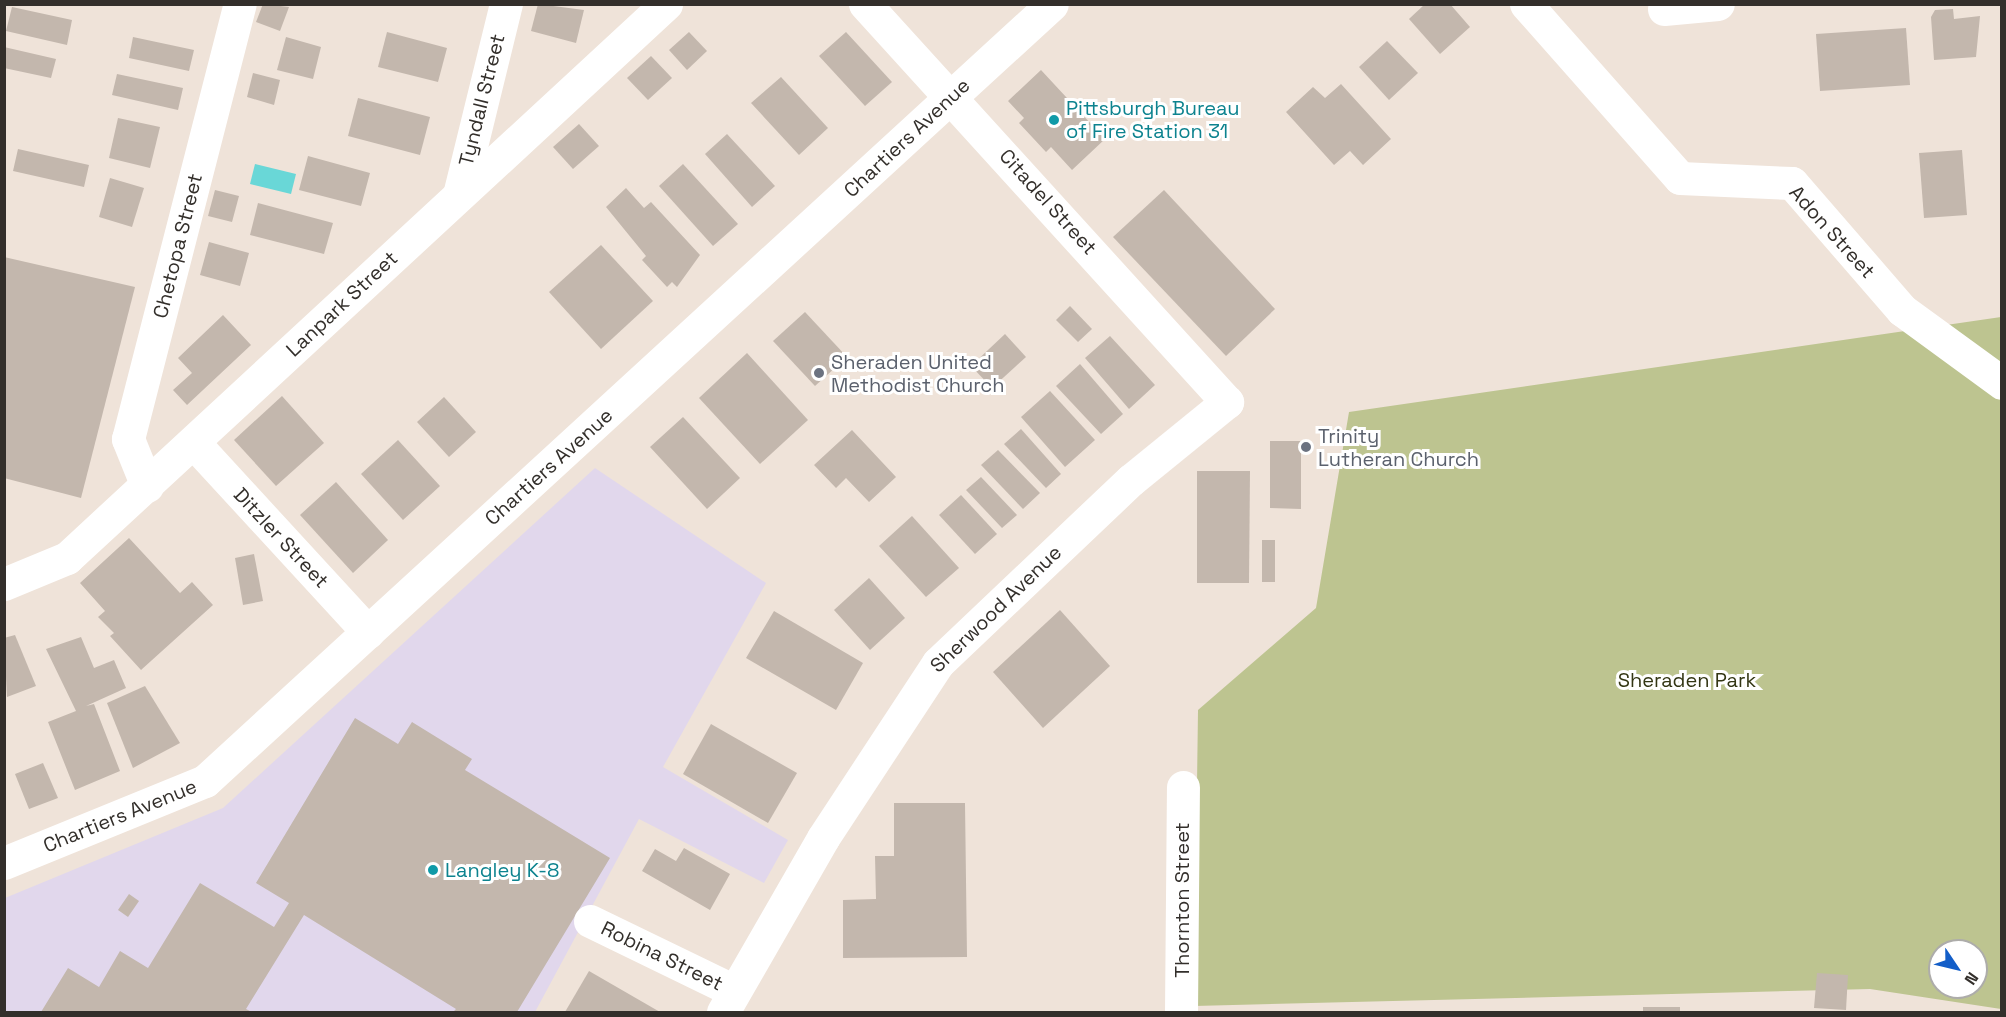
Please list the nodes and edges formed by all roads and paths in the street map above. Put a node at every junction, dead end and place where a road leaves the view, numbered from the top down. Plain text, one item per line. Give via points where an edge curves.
1 (240, 4) edge
2 (506, 4) edge
3 (666, 4) edge
4 (865, 4) edge
5 (1052, 4) edge
6 (1526, 4) edge
7 (1718, 4) edge
8 (1664, 9) dead end
9 (951, 97) junction
10 (459, 195) junction
11 (2001, 382) edge
12 (1227, 402) joint
13 (194, 443) junction
14 (147, 486) junction
15 (4, 584) edge
16 (368, 632) junction
17 (1183, 788) dead end
18 (4, 863) edge
19 (590, 921) dead end
20 (728, 1002) edge
21 (1181, 1012) edge

1 - 14 street, Chetopa Street via 128,439
2 - 10 street, Tyndall Street
3 - 10 street, Lanpark Street
4 - 9 street, Citadel Street
5 - 9 street, Chartiers Avenue
6 - 11 street, Adon Street via 1680,178 1792,183 1902,310
7 - 8 street
9 - 12 street, Citadel Street
9 - 16 street, Chartiers Avenue
10 - 13 street, Lanpark Street
12 - 20 street, Sherwood Avenue via 1131,480 938,663 823,838
13 - 14 street, Lanpark Street
13 - 16 street, Ditzler Street
14 - 15 street, Lanpark Street via 66,558
16 - 18 street, Chartiers Avenue via 205,781
17 - 21 street, Thornton Street
19 - 20 street, Robina Street

